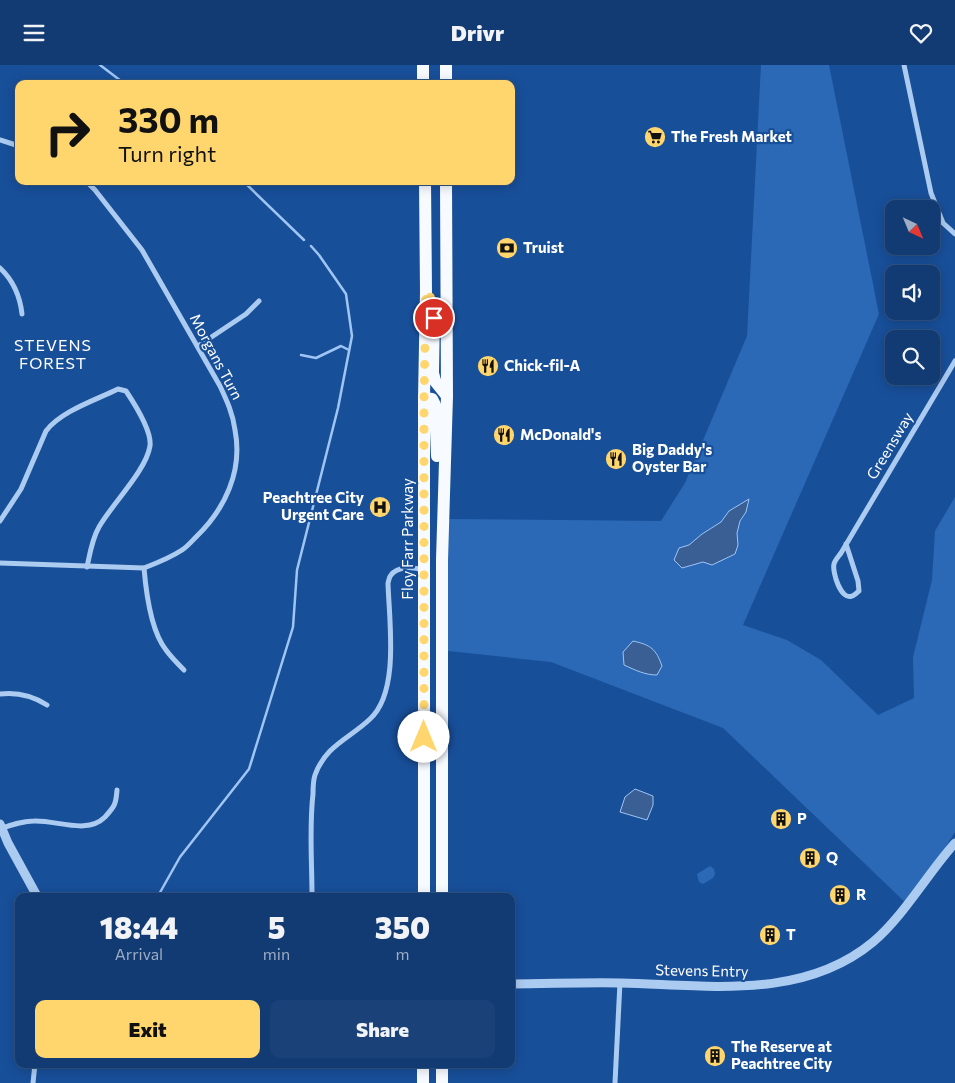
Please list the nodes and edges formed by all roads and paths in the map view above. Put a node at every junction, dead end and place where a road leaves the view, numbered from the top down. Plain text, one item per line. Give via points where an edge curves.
1 (423, 65) edge
2 (446, 65) edge
3 (904, 65) edge
4 (423, 80) edge
5 (446, 80) edge
6 (0, 140) edge
7 (15, 145) edge
8 (90, 185) edge
9 (424, 185) edge
10 (446, 185) edge
11 (955, 234) edge
12 (0, 268) edge
13 (426, 291) junction
14 (259, 301) dead end
15 (22, 314) dead end
16 (198, 347) junction
17 (955, 361) edge
18 (447, 396) junction
19 (424, 398) junction
20 (444, 469) junction
21 (0, 521) edge
22 (846, 544) junction
23 (0, 563) edge
24 (88, 567) junction
25 (144, 568) junction
26 (424, 571) junction
27 (184, 670) dead end
28 (0, 694) edge
29 (47, 705) dead end
30 (117, 790) dead end
31 (1, 827) edge
32 (955, 843) edge
33 (35, 893) edge
34 (312, 893) edge
35 (424, 893) edge
36 (442, 893) edge
37 (620, 983) junction
38 (515, 984) edge
39 (35, 1068) edge
40 (442, 1068) edge
41 (33, 1083) edge
42 (442, 1083) edge
43 (615, 1083) edge

1 - 4 main road
2 - 5 main road
3 - 11 street via 931,193 943,223
6 - 7 street
8 - 16 street, Morgans Turn via 142,250
9 - 13 main road, Floy Farr Parkway
10 - 18 main road
12 - 15 street via 14,285
13 - 18 main road via 433,303 433,373
13 - 19 main road, Floy Farr Parkway
14 - 16 street via 246,314
16 - 25 street, Morgans Turn via 232,415 236,438 235,469 222,506 204,529 184,549
17 - 22 street, Greensway
18 - 20 main road
19 - 20 main road via 432,399 435,405 437,457
19 - 26 main road, Floy Farr Parkway
20 - 36 main road
21 - 24 street via 21,489 52,423 118,389 126,391 148,433 150,446 138,472 99,526
22 - 22 street, Greensway via 859,591 849,597 843,595 834,569
23 - 24 street, Morgans Turn
24 - 25 street, Morgans Turn
25 - 27 street via 145,585 160,640
26 - 34 street via 400,569 391,575 388,583 390,660 382,702 372,718 326,755 315,776 310,817
26 - 35 main road, Floy Farr Parkway
28 - 29 street via 36,698
30 - 31 street via 116,805 99,823 80,826 32,821
31 - 33 street
32 - 37 street, Stevens Entry via 884,933 849,960 828,969 750,986 718,988
37 - 38 street, Stevens Entry
37 - 43 street
39 - 41 street
40 - 42 main road

